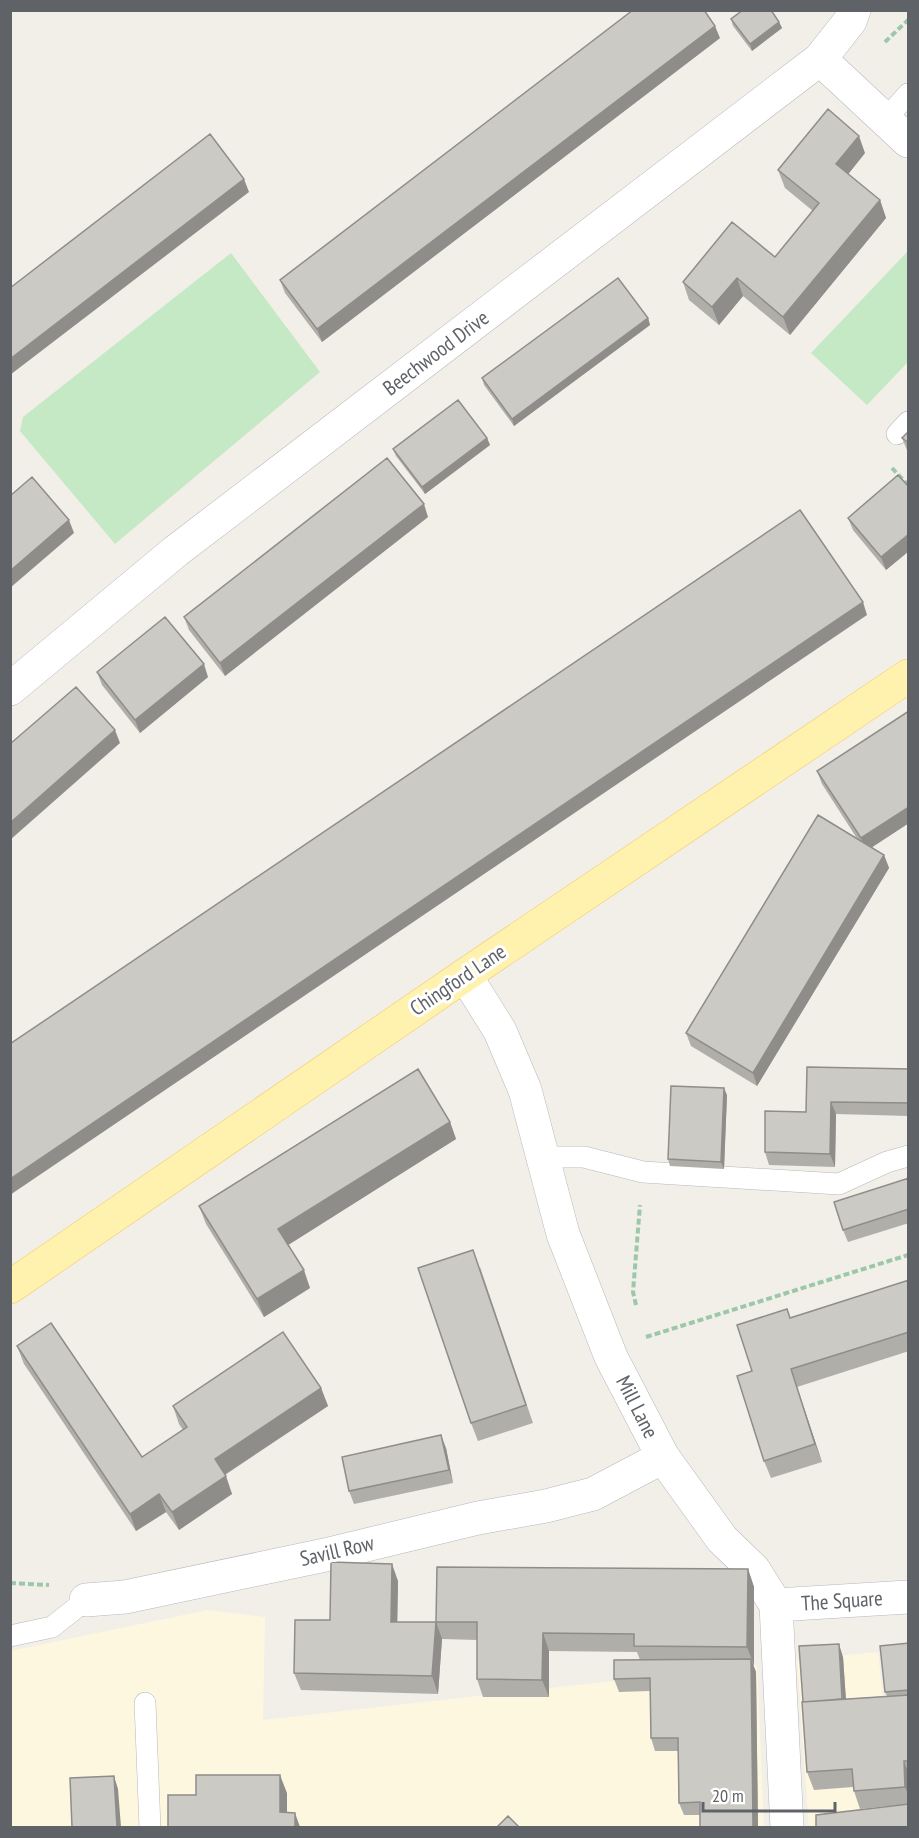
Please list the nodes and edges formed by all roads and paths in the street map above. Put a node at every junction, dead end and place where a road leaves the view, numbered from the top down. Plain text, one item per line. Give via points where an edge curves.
1 (854, 10) edge
2 (820, 59) junction
3 (909, 94) edge
4 (897, 130) edge
5 (909, 676) edge
6 (10, 689) edge
7 (465, 975) junction
8 (909, 1156) edge
9 (544, 1157) junction
10 (643, 1172) junction
11 (909, 1255) edge
12 (10, 1287) edge
13 (638, 1315) dead end
14 (641, 1326) dead end
15 (663, 1457) junction
16 (909, 1597) edge
17 (86, 1600) joint
18 (776, 1605) junction
19 (10, 1636) edge
20 (145, 1703) dead end
21 (150, 1827) edge
22 (787, 1827) edge

1 - 2 street, Beechwood Drive
2 - 4 street
2 - 6 street, Beechwood Drive via 176,551
3 - 4 lane
5 - 7 main road, Chingford Lane
7 - 9 street, Mill Lane via 500,1031 525,1090
7 - 12 main road, Chingford Lane
8 - 10 lane via 839,1184
9 - 10 lane via 584,1157
9 - 15 street, Mill Lane via 563,1234 608,1349
10 - 13 path via 633,1292
11 - 14 path via 643,1338
15 - 17 street, Savill Row via 593,1494 546,1506 125,1597
15 - 18 street, Mill Lane via 722,1539 754,1570
16 - 18 street, The Square
17 - 19 lane, Savill Row via 52,1627
18 - 22 street, Mill Lane
20 - 21 lane

